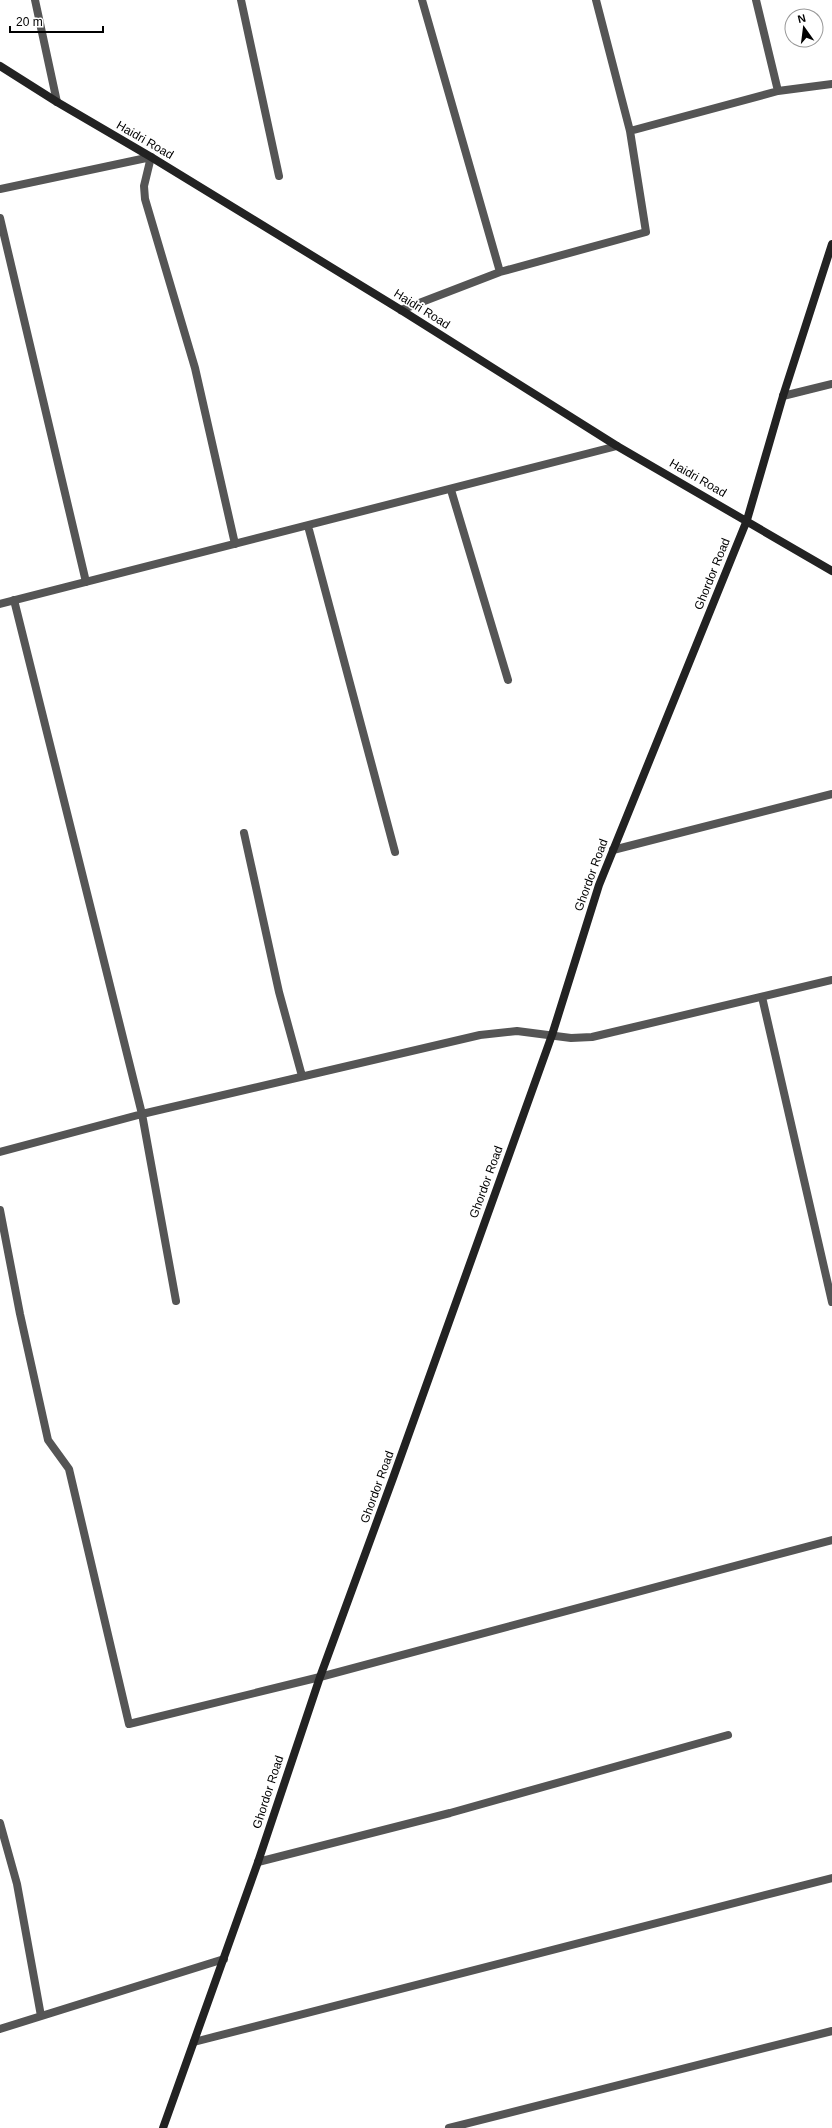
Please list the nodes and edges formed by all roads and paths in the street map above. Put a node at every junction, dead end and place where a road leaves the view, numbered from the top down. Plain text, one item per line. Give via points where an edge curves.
1 (35, 0) edge
2 (241, 0) edge
3 (422, 0) edge
4 (596, 0) edge
5 (756, 0) edge
6 (0, 66) edge
7 (832, 84) edge
8 (778, 91) junction
9 (57, 102) junction
10 (630, 131) junction
11 (152, 157) junction
12 (279, 176) dead end
13 (0, 189) edge
14 (0, 218) edge
15 (832, 244) edge
16 (500, 272) junction
17 (401, 310) junction
18 (832, 384) edge
19 (783, 396) junction
20 (617, 446) junction
21 (451, 490) junction
22 (747, 520) junction
23 (308, 526) junction
24 (235, 544) junction
25 (832, 571) edge
26 (86, 582) junction
27 (14, 600) junction
28 (0, 604) edge
29 (508, 680) dead end
30 (832, 794) edge
31 (244, 833) dead end
32 (613, 850) junction
33 (395, 852) dead end
34 (832, 980) edge
35 (762, 997) junction
36 (552, 1035) junction
37 (302, 1076) junction
38 (142, 1114) junction
39 (0, 1152) edge
40 (0, 1210) edge
41 (176, 1301) dead end
42 (832, 1302) edge
43 (832, 1540) edge
44 (320, 1677) junction
45 (728, 1735) dead end
46 (0, 1823) edge
47 (258, 1862) junction
48 (832, 1878) edge
49 (224, 1959) junction
50 (41, 2016) junction
51 (0, 2029) edge
52 (832, 2031) edge
53 (194, 2042) junction
54 (163, 2128) edge
55 (449, 2128) edge

1 - 9 street
2 - 12 street
3 - 16 street
4 - 10 street
5 - 8 street
6 - 9 main road, Haidri Road
7 - 8 street
8 - 10 street
9 - 11 main road, Haidri Road
10 - 16 street via 646,232
11 - 13 street
11 - 17 main road, Haidri Road
11 - 24 street via 144,186 145,199 195,368
14 - 26 street
15 - 19 main road, Ghordor Road
16 - 17 street
17 - 20 main road, Haidri Road
18 - 19 street
19 - 22 main road, Ghordor Road
20 - 21 street
20 - 22 main road, Haidri Road
21 - 23 street
21 - 29 street
22 - 25 main road, Haidri Road
22 - 32 main road, Ghordor Road
23 - 24 street
23 - 33 street
24 - 26 street
26 - 27 street
27 - 28 street
27 - 38 street
30 - 32 street
31 - 37 street via 279,992
32 - 36 main road, Ghordor Road via 599,885
34 - 35 street
35 - 36 street via 592,1037 571,1038
35 - 42 street
36 - 37 street via 517,1031 480,1035
36 - 44 main road, Ghordor Road
37 - 38 street
38 - 39 street
38 - 41 street
40 - 44 street via 48,1440 69,1469 129,1724
43 - 44 street
44 - 47 main road, Ghordor Road
45 - 47 street via 450,1813
46 - 50 street via 17,1884
47 - 49 main road, Ghordor Road
48 - 53 street
49 - 50 street
49 - 53 main road, Ghordor Road
50 - 51 street
52 - 55 street
53 - 54 main road, Ghordor Road

